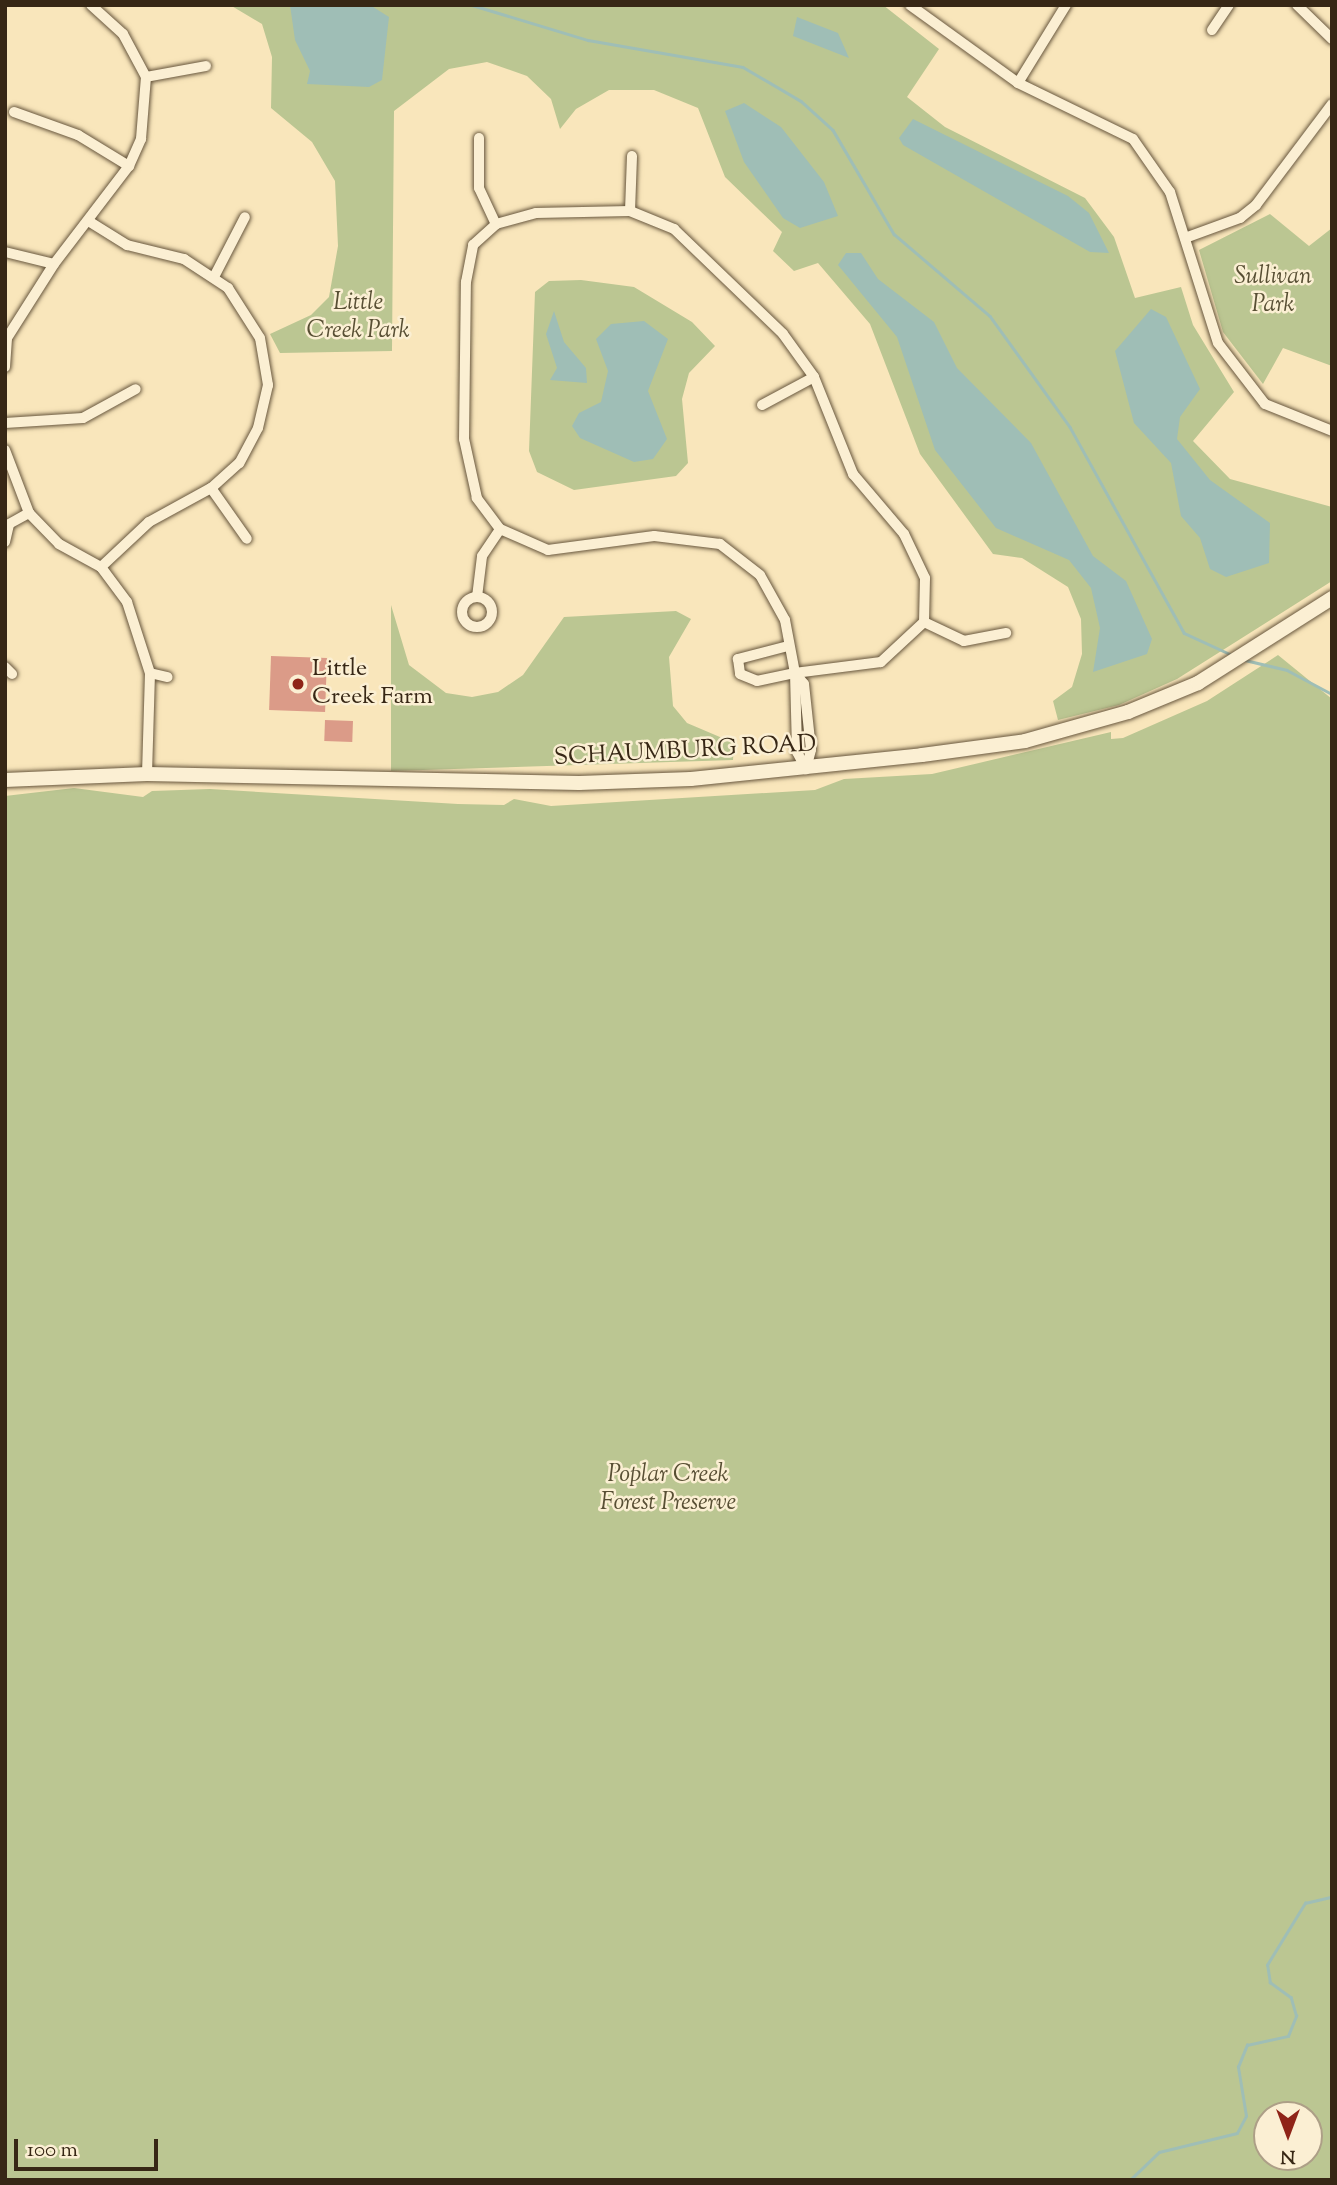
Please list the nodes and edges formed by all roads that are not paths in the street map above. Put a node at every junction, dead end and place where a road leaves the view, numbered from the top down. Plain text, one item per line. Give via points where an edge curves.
1 (91, 5) edge
2 (910, 5) edge
3 (1066, 5) edge
4 (1228, 5) edge
5 (1297, 5) edge
6 (1212, 30) dead end
7 (1332, 39) edge
8 (206, 66) dead end
9 (146, 77) junction
10 (1018, 83) junction
11 (1332, 104) edge
12 (14, 112) dead end
13 (479, 138) dead end
14 (632, 156) dead end
15 (129, 166) junction
16 (630, 211) junction
17 (245, 218) dead end
18 (90, 222) junction
19 (496, 224) junction
20 (1185, 238) junction
21 (5, 252) edge
22 (54, 264) junction
23 (215, 275) junction
24 (5, 367) edge
25 (814, 377) junction
26 (136, 389) dead end
27 (762, 405) dead end
28 (5, 423) edge
29 (1332, 431) edge
30 (5, 450) edge
31 (211, 488) junction
32 (29, 513) junction
33 (500, 529) junction
34 (247, 539) dead end
35 (5, 542) edge
36 (101, 566) junction
37 (477, 597) dead end
38 (1332, 598) edge
39 (924, 622) junction
40 (1006, 633) dead end
41 (788, 646) junction
42 (150, 673) junction
43 (794, 673) junction
44 (168, 677) dead end
45 (806, 769) junction
46 (147, 774) junction
47 (5, 780) edge

1 - 9 street via 123,34
2 - 10 street
3 - 10 street
4 - 6 street
5 - 7 street
8 - 9 street
9 - 15 street via 145,124
10 - 20 street via 1133,139 1162,175
11 - 20 street via 1256,205 1240,218
12 - 15 street via 78,135
13 - 19 street via 479,188
14 - 16 street
15 - 18 street
16 - 19 street via 536,213
16 - 25 street via 674,229 783,334
17 - 23 street
18 - 22 street
18 - 23 street via 127,245 184,259
19 - 33 street via 473,245 466,282 464,439 477,498
20 - 29 street via 1211,329 1254,392 1287,418
21 - 22 street
22 - 24 street via 7,338
23 - 31 street via 249,312 268,385 247,450
25 - 27 street
25 - 39 street via 853,474 904,534 925,578
26 - 28 street via 83,418
30 - 32 street
31 - 34 street
31 - 36 street via 149,522
32 - 35 street via 9,524
32 - 36 street via 59,544
33 - 37 street via 482,556
33 - 41 street via 548,550 654,536 720,544 760,575 785,620
36 - 42 street via 127,602
38 - 45 main road, SCHAUMBURG ROAD via 1240,658 1128,712 1026,741
39 - 40 street via 964,641
39 - 43 street via 881,662
41 - 43 street
41 - 43 street via 738,659 740,674 757,681
42 - 44 street
42 - 46 street
43 - 45 street via 797,751
45 - 46 main road, SCHAUMBURG ROAD via 579,783
46 - 47 main road, SCHAUMBURG ROAD

